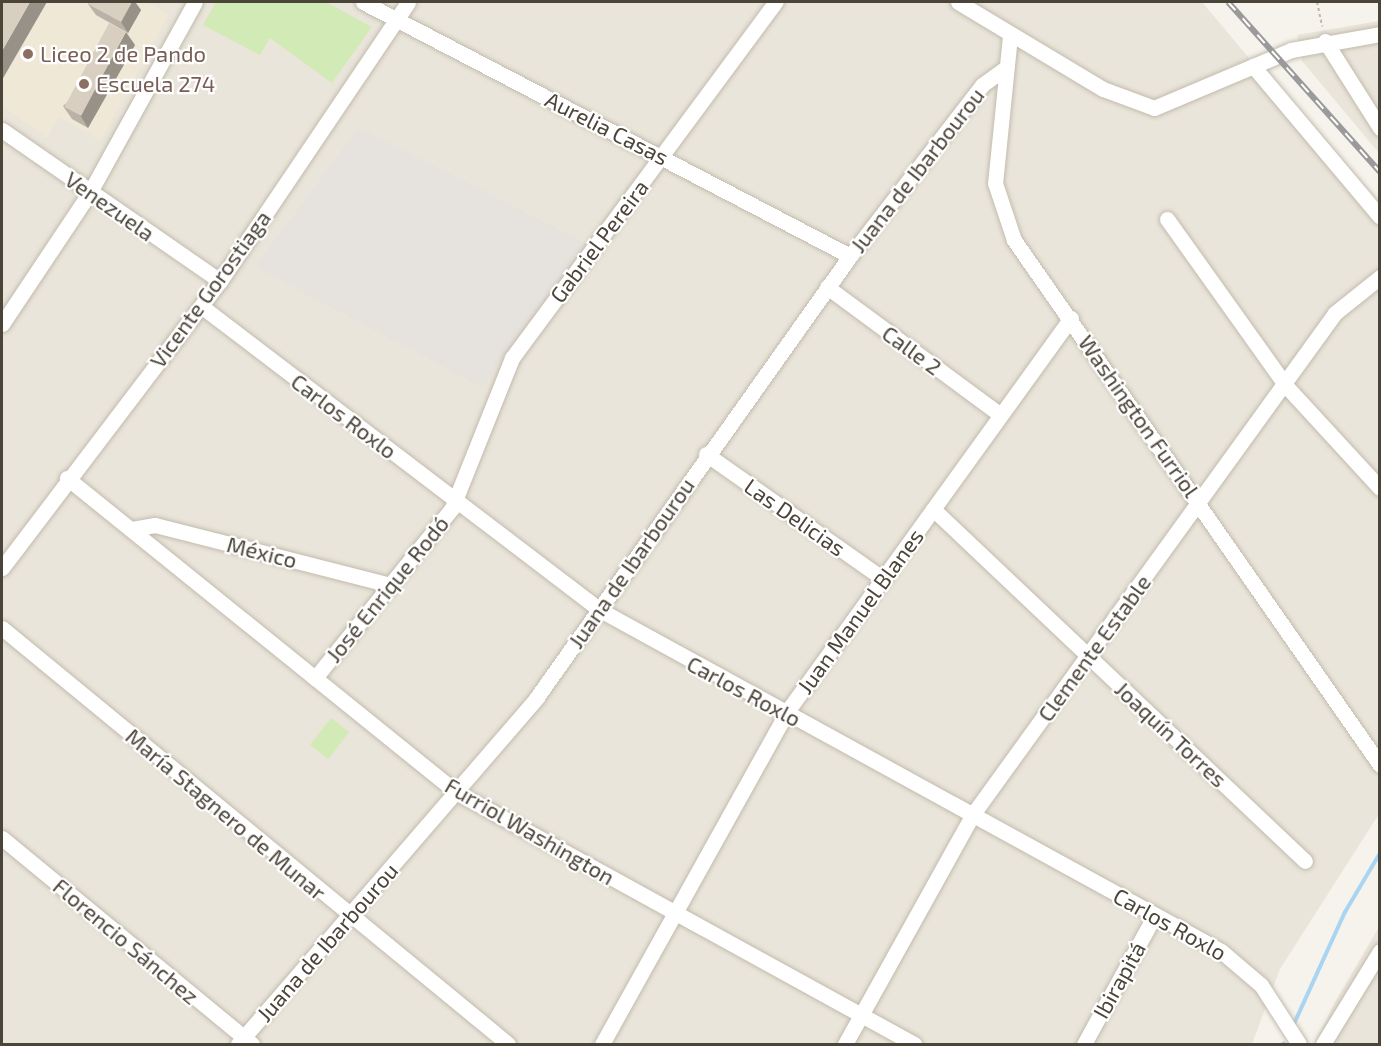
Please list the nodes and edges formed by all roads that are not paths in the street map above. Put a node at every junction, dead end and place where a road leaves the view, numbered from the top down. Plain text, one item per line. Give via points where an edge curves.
1 (195, 2) edge
2 (363, 2) edge
3 (408, 2) edge
4 (774, 2) edge
5 (958, 2) edge
6 (397, 20) junction
7 (1380, 34) edge
8 (1010, 36) junction
9 (1325, 41) junction
10 (1253, 66) junction
11 (1005, 68) junction
12 (1380, 128) edge
13 (2, 130) edge
14 (662, 156) junction
15 (90, 192) junction
16 (1380, 217) edge
17 (1167, 219) dead end
18 (850, 256) junction
19 (1380, 277) edge
20 (220, 281) junction
21 (827, 287) junction
22 (201, 306) junction
23 (1071, 318) junction
24 (2, 324) edge
25 (1287, 387) junction
26 (998, 413) junction
27 (706, 454) junction
28 (67, 478) junction
29 (1380, 488) edge
30 (457, 499) junction
31 (1200, 504) junction
32 (933, 509) junction
33 (132, 529) junction
34 (2, 568) edge
35 (883, 579) junction
36 (392, 585) junction
37 (600, 610) junction
38 (2, 628) edge
39 (1087, 657) junction
40 (315, 678) junction
41 (786, 713) junction
42 (1380, 765) edge
43 (456, 792) junction
44 (973, 814) junction
45 (2, 838) edge
46 (1305, 861) dead end
47 (672, 912) junction
48 (1155, 915) junction
49 (350, 916) junction
50 (1380, 951) edge
51 (861, 1016) junction
52 (244, 1042) edge
53 (508, 1044) edge
54 (602, 1044) edge
55 (845, 1044) edge
56 (914, 1044) edge
57 (1084, 1044) edge
58 (1299, 1044) edge
59 (1323, 1044) edge

1 - 15 street
2 - 6 street, Aurelia Casas
3 - 6 street, Vicente Gorostiaga
4 - 14 street, Gabriel Pereira
5 - 8 street
6 - 14 street, Aurelia Casas
6 - 20 street, Vicente Gorostiaga
7 - 9 street
8 - 10 street via 1103,89 1154,108
8 - 11 street, Washington Furriol
9 - 10 street
9 - 12 street
10 - 16 street
11 - 18 street, Juana de Ibarbourou via 982,85
11 - 23 street, Washington Furriol via 996,154 1002,211 1014,240
13 - 15 street, Venezuela
14 - 18 street, Aurelia Casas
14 - 30 street, Gabriel Pereira via 512,358
15 - 20 street, Venezuela
15 - 24 street
17 - 25 street
18 - 21 street, Juana de Ibarbourou
19 - 25 street, Clemente Estable via 1335,313
20 - 22 street, Vicente Gorostiaga
21 - 26 street, Calle 2
21 - 27 street, Juana de Ibarbourou
22 - 28 street, Vicente Gorostiaga
22 - 30 street, Carlos Roxlo
23 - 26 street, Juan Manuel Blanes
23 - 31 street, Washington Furriol
25 - 29 street
25 - 31 street, Clemente Estable
26 - 32 street, Juan Manuel Blanes
27 - 35 street, Las Delicias
27 - 37 street, Juana de Ibarbourou
28 - 33 street, Furriol Washington
28 - 34 street, Vicente Gorostiaga
30 - 36 street, José Enrique Rodó
30 - 37 street, Carlos Roxlo
31 - 39 street, Clemente Estable
31 - 42 street, Washington Furriol
32 - 35 street, Juan Manuel Blanes
32 - 39 street, Joaquín Torres
33 - 36 street, México via 155,525
33 - 40 street, Furriol Washington
35 - 41 street, Juan Manuel Blanes
36 - 40 street, José Enrique Rodó
37 - 41 street, Carlos Roxlo
37 - 43 street, Juana de Ibarbourou
38 - 49 street, María Stagnero de Munar
39 - 44 street, Clemente Estable
39 - 46 street, Joaquín Torres
40 - 43 street, Furriol Washington
41 - 44 street, Carlos Roxlo
41 - 47 street, Juan Manuel Blanes
43 - 47 street, Furriol Washington
43 - 49 street, Juana de Ibarbourou
44 - 48 street, Carlos Roxlo
44 - 51 street, Clemente Estable
45 - 52 street, Florencio Sánchez
47 - 51 street, Furriol Washington
47 - 54 street, Juan Manuel Blanes
48 - 57 street, Ibirapitá
48 - 58 street, Carlos Roxlo via 1248,970
49 - 52 street, Juana de Ibarbourou
49 - 53 street, María Stagnero de Munar
50 - 59 street
51 - 55 street, Clemente Estable
51 - 56 street, Furriol Washington

